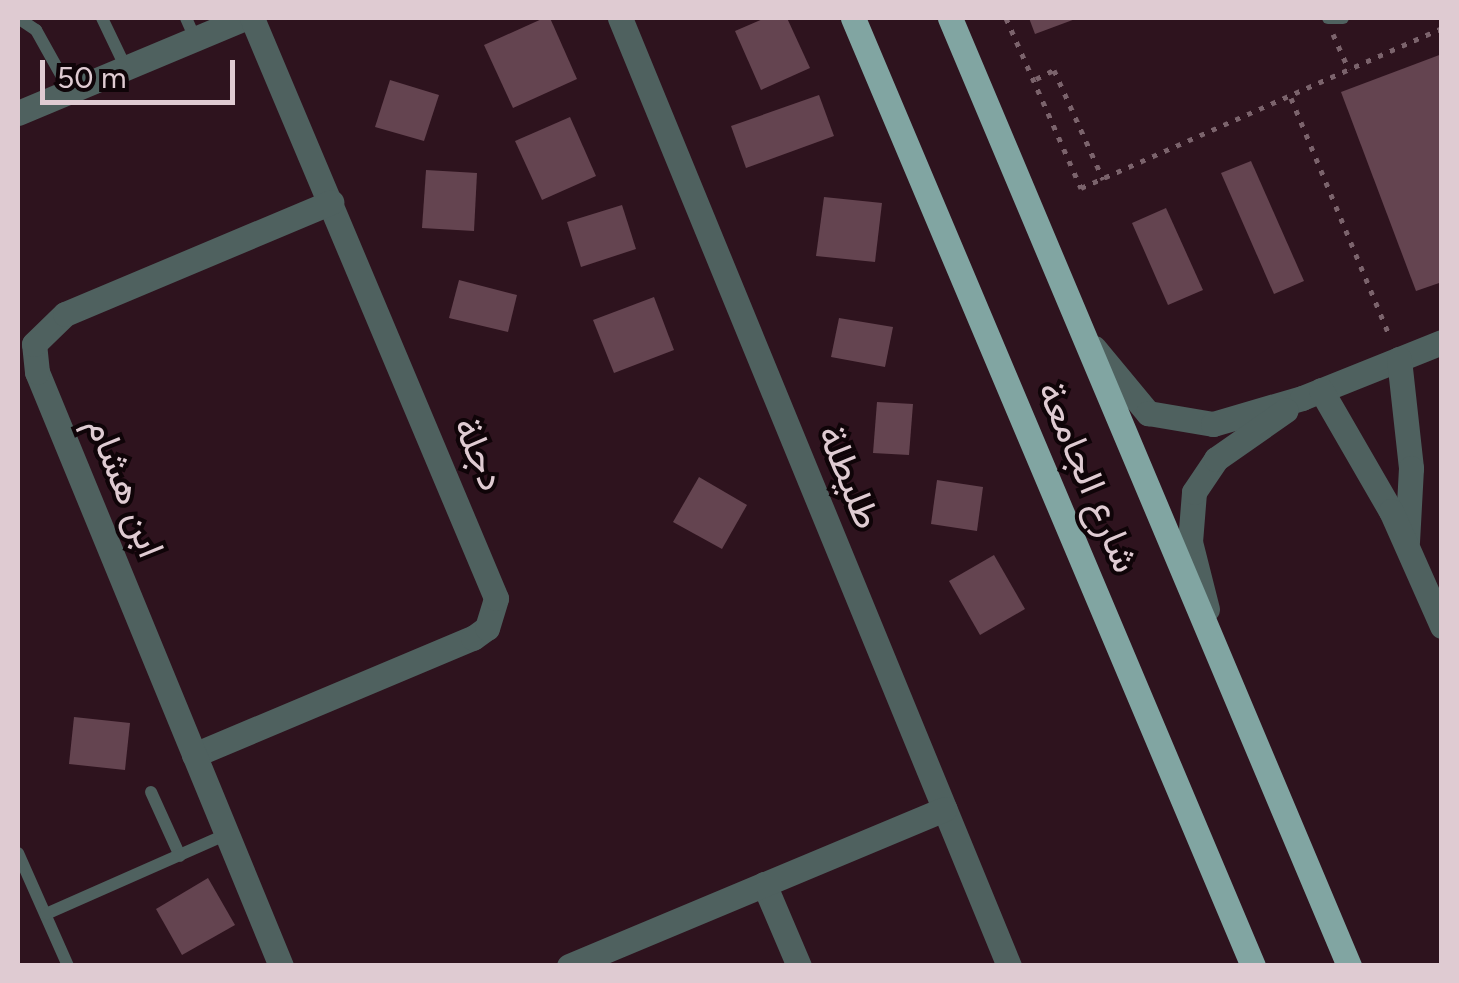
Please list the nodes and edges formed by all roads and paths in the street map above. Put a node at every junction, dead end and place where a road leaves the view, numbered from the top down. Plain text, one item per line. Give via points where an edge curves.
1 (18, 18) edge
2 (102, 18) edge
3 (248, 18) edge
4 (620, 18) edge
5 (853, 18) edge
6 (950, 18) edge
7 (1006, 18) edge
8 (1327, 18) edge
9 (1343, 18) edge
10 (191, 28) edge
11 (1442, 28) edge
12 (126, 68) junction
13 (1349, 70) junction
14 (1036, 78) junction
15 (70, 91) junction
16 (1291, 98) junction
17 (18, 113) edge
18 (1103, 179) junction
19 (332, 202) junction
20 (1076, 324) junction
21 (1442, 342) edge
22 (1399, 359) junction
23 (1312, 394) junction
24 (1407, 542) junction
25 (1433, 582) edge
26 (1442, 626) edge
27 (1223, 670) junction
28 (194, 755) junction
29 (151, 792) dead end
30 (944, 809) junction
31 (227, 834) junction
32 (18, 853) edge
33 (180, 856) junction
34 (764, 884) junction
35 (46, 914) junction
36 (68, 966) edge
37 (281, 966) edge
38 (569, 966) edge
39 (799, 966) edge
40 (1009, 966) edge
41 (1253, 966) edge
42 (1349, 966) edge

1 - 15 lane via 36,30
2 - 12 lane
3 - 10 street
3 - 19 street, دجلة
4 - 30 street, طليطلة
5 - 41 main road, شارع الجامعة
6 - 20 main road, شارع الجامعة
7 - 14 path
8 - 9 lane
8 - 13 path
10 - 12 street
11 - 13 path
12 - 15 street
13 - 16 path
14 - 18 path via 1054,70
14 - 18 path via 1081,188
15 - 17 street
16 - 18 path
16 - 22 path
19 - 28 street, ابن هشام via 65,314 34,344 37,372
19 - 28 street, دجلة via 492,581 494,614 472,638
20 - 23 street via 1134,402 1160,418 1213,424
20 - 27 main road, شارع الجامعة
21 - 22 street
22 - 23 street
22 - 24 street via 1411,468
23 - 24 street
23 - 27 street via 1216,459 1194,492 1190,542
24 - 25 street
25 - 26 street
27 - 42 main road, شارع الجامعة
28 - 31 street, ابن هشام
29 - 33 lane
30 - 34 street
30 - 40 street, طليطلة
31 - 33 lane
31 - 37 street, ابن هشام
32 - 35 lane
33 - 35 lane
34 - 38 street
34 - 39 street
35 - 36 lane

